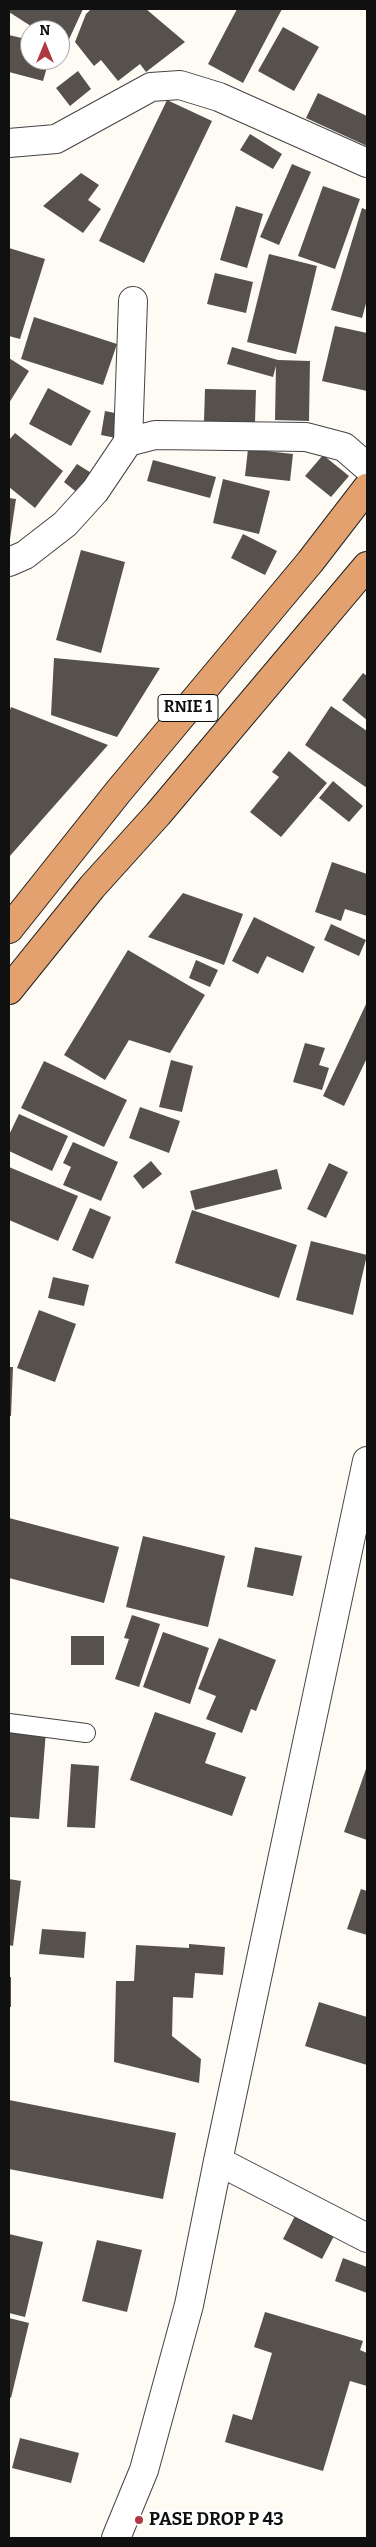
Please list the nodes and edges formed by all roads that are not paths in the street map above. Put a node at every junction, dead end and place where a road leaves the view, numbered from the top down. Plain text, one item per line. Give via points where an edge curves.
1 (9, 143) edge
2 (367, 163) edge
3 (134, 301) dead end
4 (128, 442) junction
5 (367, 467) edge
6 (367, 488) edge
7 (9, 562) edge
8 (367, 566) edge
9 (9, 929) edge
10 (9, 990) edge
11 (367, 1461) edge
12 (9, 1723) edge
13 (86, 1733) dead end
14 (218, 2161) junction
15 (367, 2238) edge
16 (116, 2538) edge

1 - 2 street via 56,139 151,87 180,85 219,97
3 - 4 street
4 - 5 street via 155,435 306,437 344,447
4 - 7 street via 95,491 65,524 25,555
6 - 9 highway, RNIE 1
8 - 10 highway, RNIE 1 via 158,814 92,887
11 - 14 street
12 - 13 lane
14 - 15 street
14 - 16 street via 189,2304 144,2470

